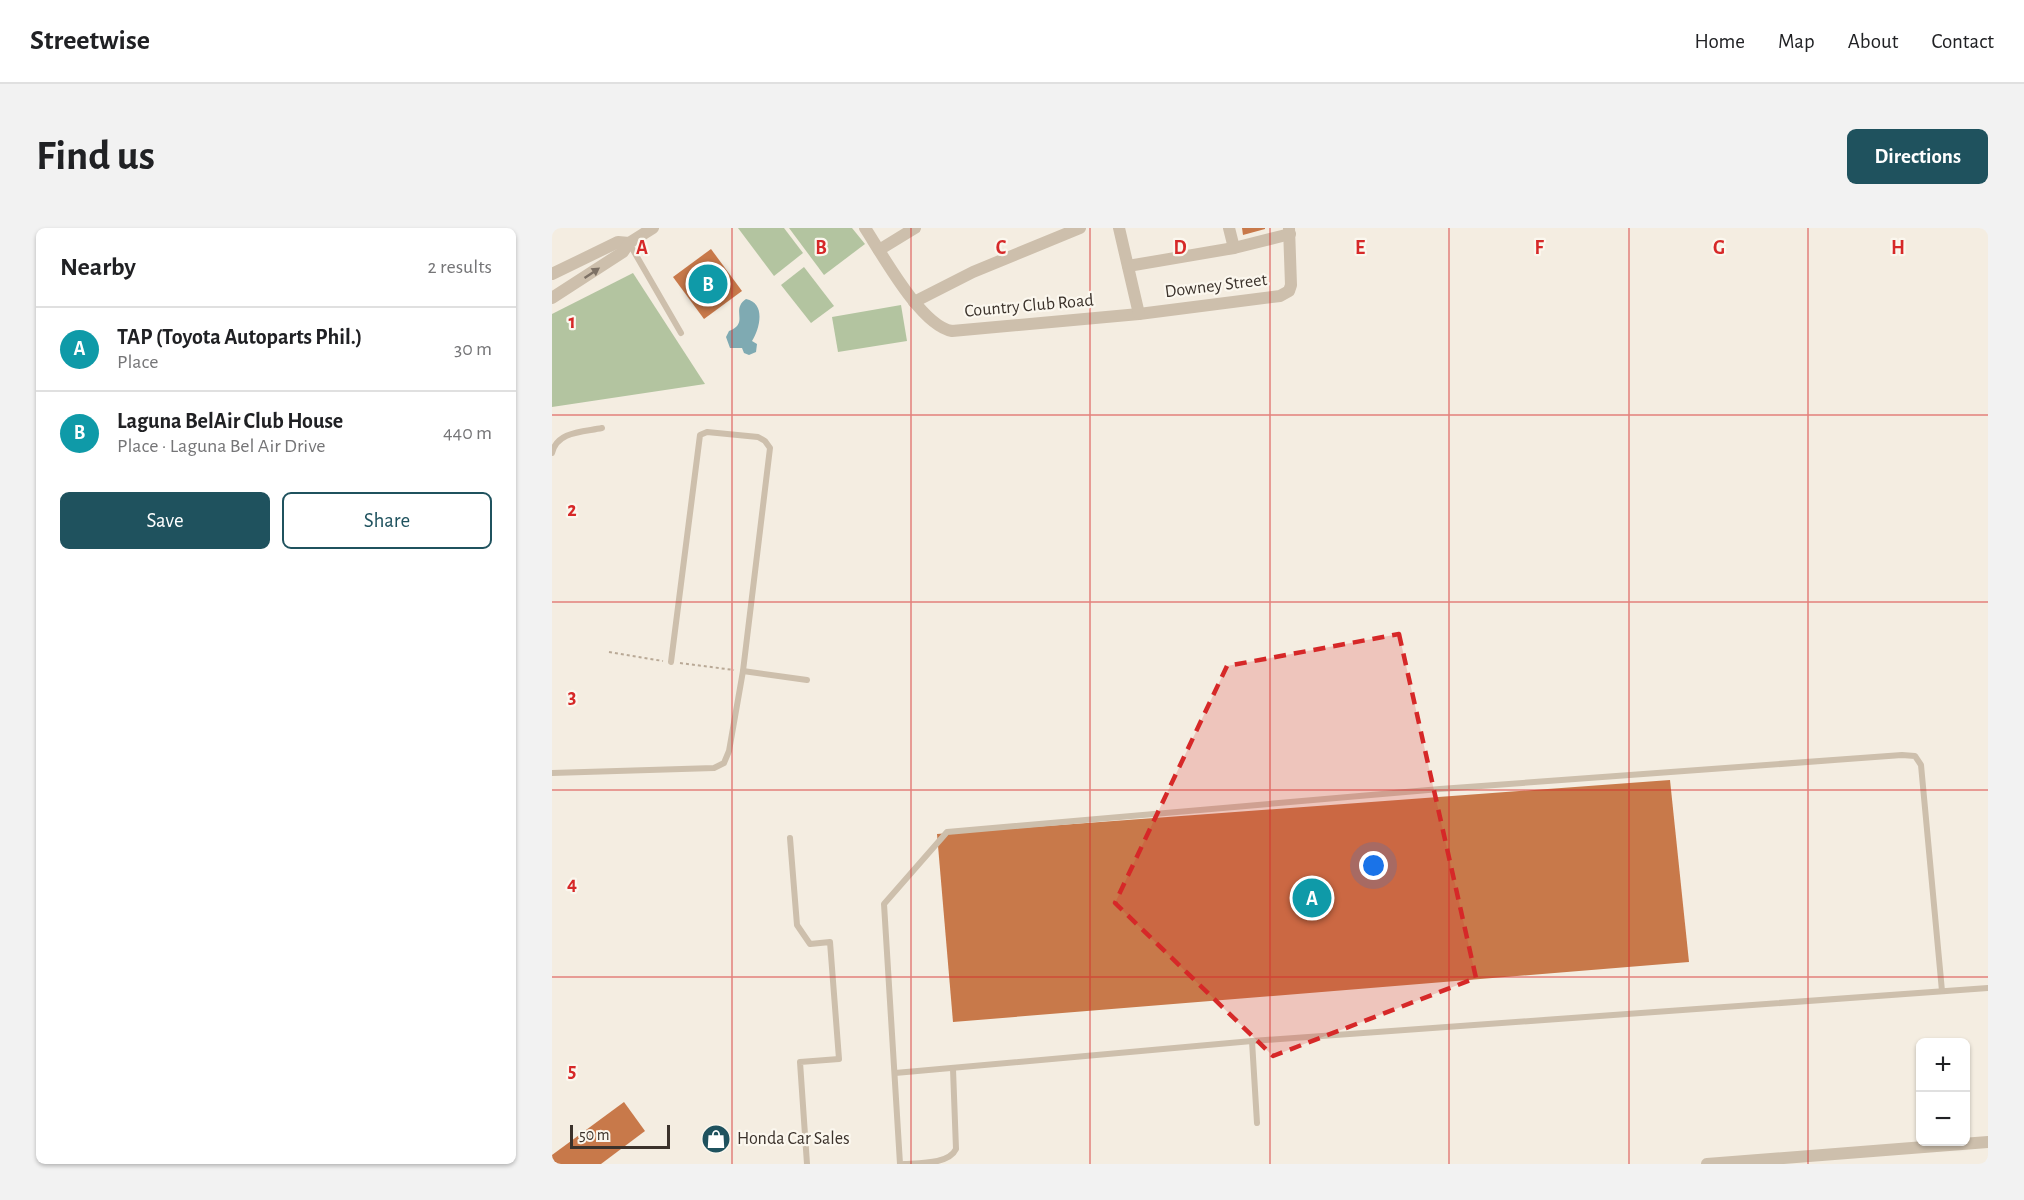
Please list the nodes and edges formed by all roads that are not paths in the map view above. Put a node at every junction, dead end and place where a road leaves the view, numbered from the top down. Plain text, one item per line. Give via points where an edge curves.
1 (653, 228) edge
2 (865, 228) edge
3 (915, 228) edge
4 (1080, 228) edge
5 (1119, 228) edge
6 (1229, 228) edge
7 (1289, 231) edge
8 (629, 243) junction
9 (1234, 248) junction
10 (879, 250) junction
11 (1128, 266) junction
12 (552, 274) edge
13 (552, 298) edge
14 (914, 302) junction
15 (1139, 314) junction
16 (681, 333) dead end
17 (602, 428) dead end
18 (552, 453) edge
19 (671, 662) dead end
20 (743, 671) junction
21 (807, 680) dead end
22 (552, 773) edge
23 (790, 838) dead end
24 (1988, 988) edge
25 (1942, 991) junction
26 (1252, 1041) junction
27 (952, 1069) junction
28 (895, 1073) junction
29 (1257, 1123) dead end
30 (1988, 1142) edge
31 (807, 1164) edge
32 (902, 1164) edge
33 (1707, 1164) edge

1 - 8 street
2 - 10 street, Country Club Road
3 - 10 street
4 - 14 street via 973,272
5 - 11 street
6 - 9 street
7 - 9 street
7 - 15 street, Downey Street via 1291,285 1280,296
8 - 12 street via 618,242
13 -> 8 street via 623,252
8 - 16 lane
9 - 11 street
10 - 14 street, Country Club Road
11 - 15 street
14 - 15 street, Country Club Road via 937,325 952,331
17 - 18 lane via 562,437 554,444
19 - 20 lane via 700,435 707,432 758,438 770,448
20 - 21 lane
20 - 22 lane via 724,763 714,768
23 - 31 lane via 796,925 810,944 830,942 839,1059 800,1062
24 - 25 lane
25 - 26 lane
25 - 28 lane via 1921,765 1914,756 1440,789 947,832 884,904
26 - 27 lane
26 - 29 lane
27 - 28 lane
27 - 32 lane via 956,1149 953,1156 947,1161
28 - 32 lane
30 - 33 street

